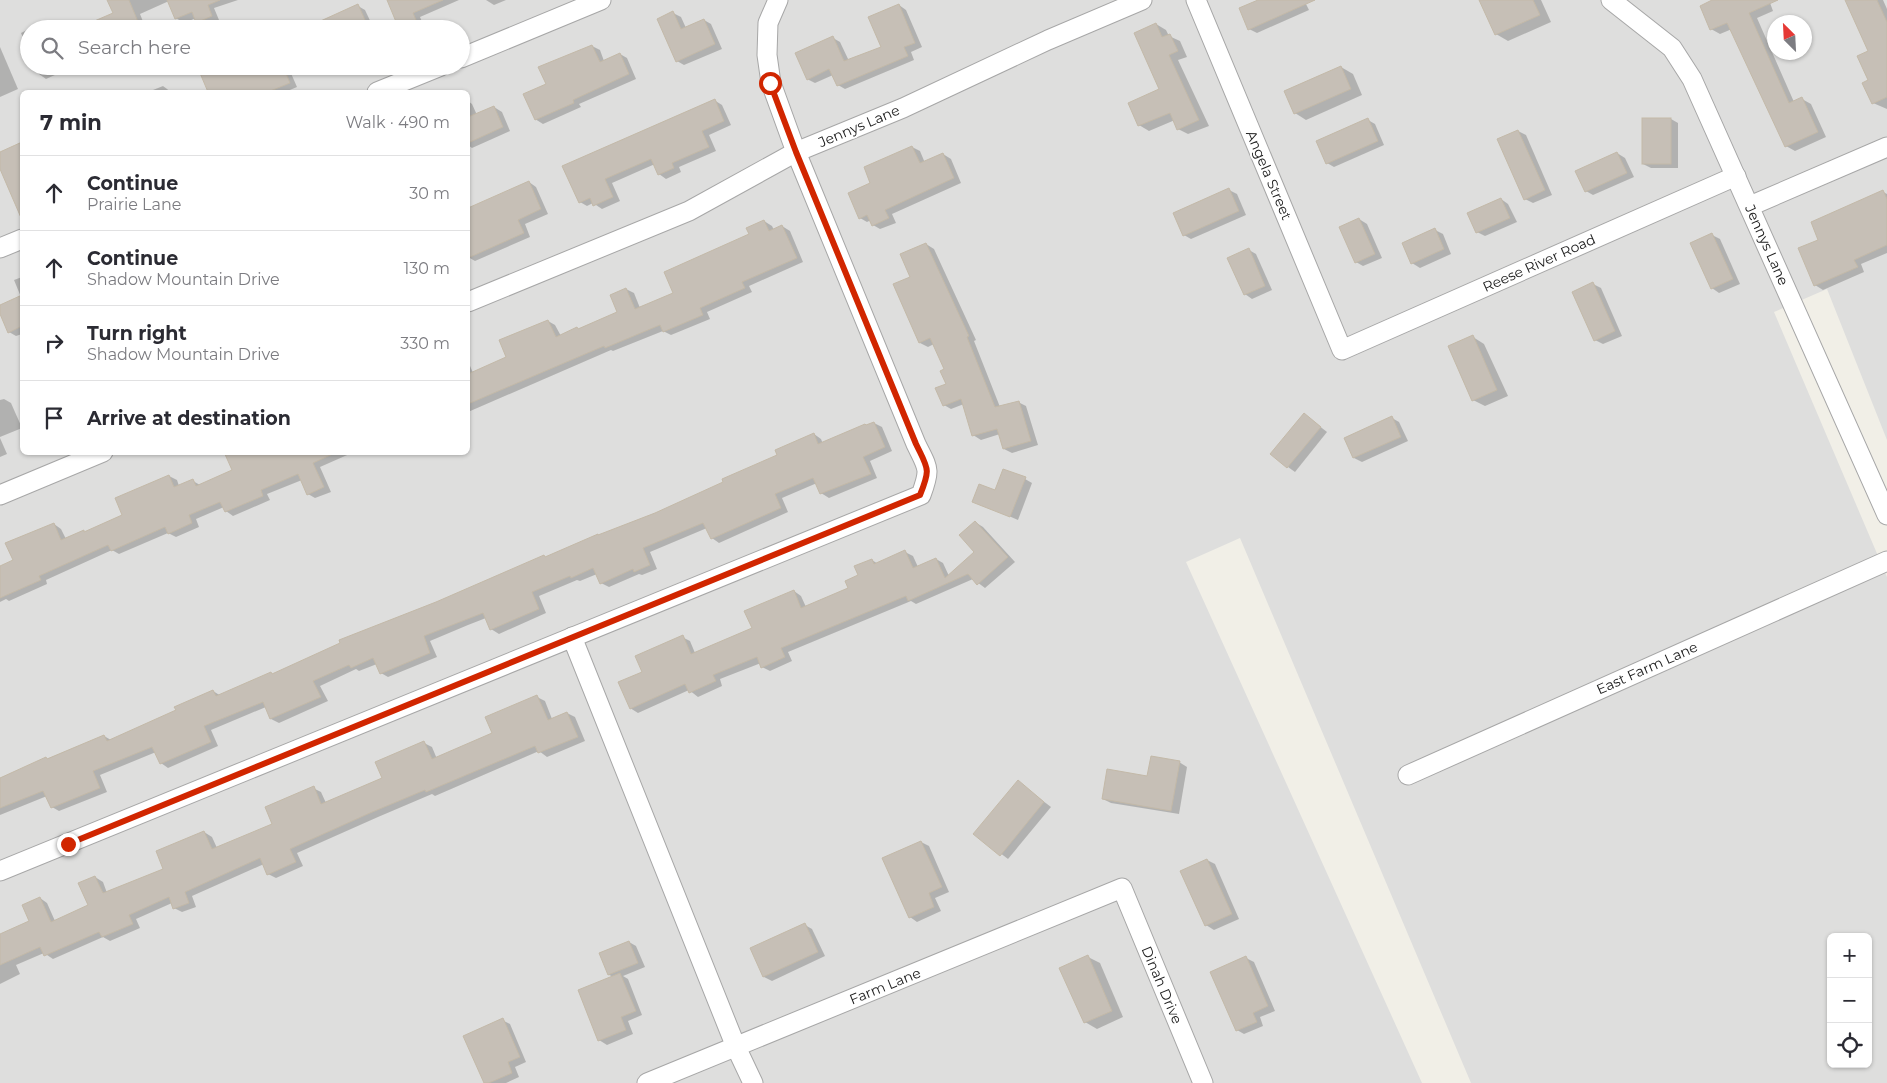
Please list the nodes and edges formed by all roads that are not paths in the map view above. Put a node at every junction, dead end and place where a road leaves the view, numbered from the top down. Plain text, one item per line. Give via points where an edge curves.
1 (601, 0) edge
2 (778, 0) edge
3 (1142, 0) edge
4 (1196, 0) edge
5 (1611, 0) edge
6 (470, 54) edge
7 (418, 75) edge
8 (382, 90) edge
9 (1887, 147) edge
10 (796, 152) junction
11 (1736, 176) junction
12 (1750, 206) junction
13 (20, 240) edge
14 (0, 248) edge
15 (470, 301) edge
16 (1342, 350) joint
17 (96, 455) edge
18 (0, 495) edge
19 (1887, 516) edge
20 (1887, 561) edge
21 (572, 637) junction
22 (1408, 775) dead end
23 (0, 871) edge
24 (1122, 888) joint
25 (736, 1047) junction
26 (647, 1083) edge
27 (753, 1083) edge
28 (1203, 1083) edge

1 - 6 street
2 - 10 street via 768,23 766,55 770,83
3 - 10 street, Jennys Lane via 903,108
4 - 16 street, Angela Street
5 - 11 street, Jennys Lane via 1672,48 1692,79
7 - 8 street
9 - 12 street
10 - 15 street, Jennys Lane via 689,212
10 - 21 street via 927,466 928,476 920,495
11 - 12 street, Jennys Lane
11 - 16 street, Reese River Road
12 - 19 street, Jennys Lane
13 - 14 street
17 - 18 street
20 - 22 street, East Farm Lane
21 - 23 street
21 - 25 street
24 - 25 street, Farm Lane
24 - 28 street, Dinah Drive
25 - 26 street, Farm Lane
25 - 27 street

